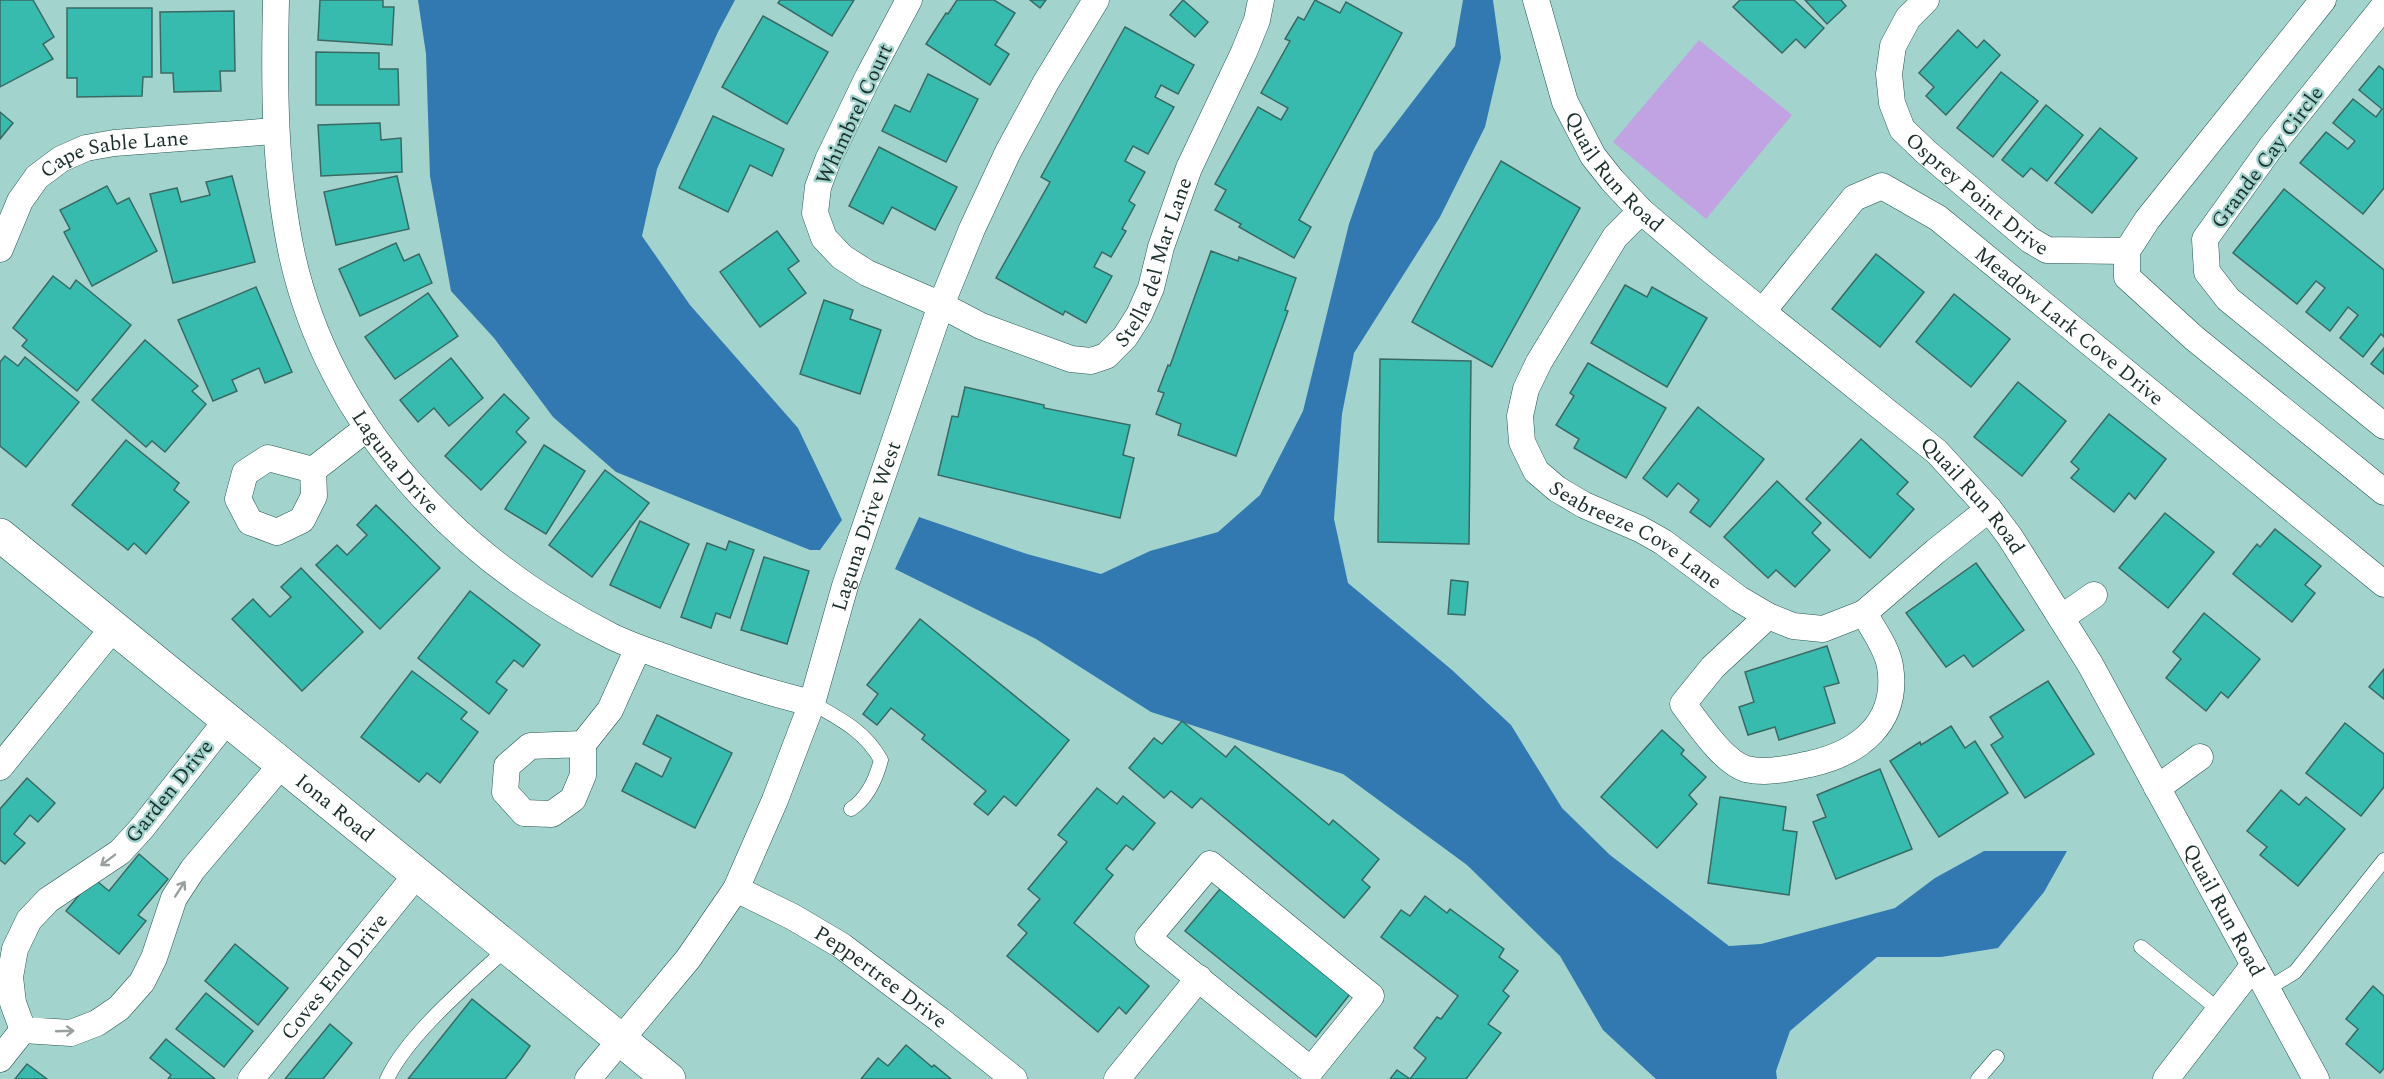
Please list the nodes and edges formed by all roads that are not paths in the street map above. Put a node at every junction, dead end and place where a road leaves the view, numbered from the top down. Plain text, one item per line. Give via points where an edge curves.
1 (276, 0) edge
2 (909, 0) edge
3 (1096, 0) edge
4 (1261, 0) edge
5 (1536, 0) edge
6 (1926, 0) edge
7 (2323, 0) edge
8 (2384, 6) edge
9 (275, 131) junction
10 (1641, 211) junction
11 (0, 249) edge
12 (2127, 251) junction
13 (941, 305) junction
14 (1763, 311) junction
15 (2384, 426) edge
16 (367, 428) junction
17 (313, 470) dead end
18 (2384, 492) edge
19 (1989, 509) junction
20 (0, 535) edge
21 (2384, 584) edge
22 (2094, 595) dead end
23 (1864, 613) junction
24 (1768, 616) junction
25 (2061, 618) junction
26 (114, 627) junction
27 (638, 648) junction
28 (812, 704) junction
29 (227, 720) junction
30 (583, 744) dead end
31 (2200, 758) dead end
32 (282, 764) junction
33 (0, 767) edge
34 (2157, 788) junction
35 (851, 809) dead end
36 (2384, 860) edge
37 (417, 874) junction
38 (736, 889) junction
39 (2141, 947) dead end
40 (507, 948) junction
41 (2254, 965) junction
42 (1199, 978) junction
43 (2267, 988) junction
44 (2219, 1010) junction
45 (23, 1030) junction
46 (621, 1040) junction
47 (1997, 1057) dead end
48 (0, 1059) edge
49 (251, 1079) edge
50 (387, 1079) edge
51 (588, 1079) edge
52 (669, 1079) edge
53 (1014, 1079) edge
54 (1117, 1079) edge
55 (1978, 1079) edge
56 (2166, 1079) edge
57 (2316, 1079) edge

1 - 9 street, Laguna Drive
2 - 13 street, Whimbrel Court via 828,159 818,187 815,213 824,238 842,257 895,287
3 - 13 street, Laguna Drive West via 1008,152
4 - 13 street, Stella del Mar Lane via 1244,52 1189,168 1151,288 1125,337 1106,356 1071,359 981,326
5 - 10 street, Quail Run Road via 1562,91 1580,133 1612,180
6 - 12 street, Osprey Point Drive via 1908,18 1893,46 1889,74 1892,103 1902,129 2030,240 2047,250
7 - 12 street via 2147,220
8 - 15 street, Grande Cay Circle via 2271,147 2205,239 2207,272 2228,299
9 - 11 street, Cape Sable Lane via 114,143 86,148 60,159 38,177 20,201
9 - 16 street, Laguna Drive via 292,255 302,290 329,360
10 - 14 street, Quail Run Road
10 - 24 street, Seabreeze Cove Lane via 1615,237 1539,362 1526,389 1520,416 1522,442 1536,471 1557,489 1663,542
12 - 18 street via 2127,278 2194,338
13 - 28 street, Laguna Drive West via 845,586
14 - 19 street, Quail Run Road via 1929,445
14 - 21 street, Meadow Lark Cove Drive via 1854,198 1882,186 1938,219
16 - 17 street
16 - 27 street, Laguna Drive via 407,480 472,545 544,599
19 - 23 street, Seabreeze Cove Lane
19 - 25 street, Quail Run Road
20 - 26 street, Iona Road
22 - 25 street
23 - 24 street, Seabreeze Cove Lane via 1823,629 1793,626
23 - 24 street via 1890,665 1892,697 1880,724 1860,744 1829,759 1771,772 1744,768 1718,750 1683,704 1713,667
25 - 34 street, Quail Run Road
26 - 29 street, Iona Road
26 - 33 street
27 - 28 street, Laguna Drive via 752,688
27 - 30 street via 610,710
28 - 35 lane via 850,724 873,745 881,760 875,782
28 - 38 street, Laguna Drive West
29 - 32 street, Iona Road
29 -> 45 street, Garden Drive via 120,852 48,900 29,920 15,948 10,977 13,1003
31 - 34 street
32 - 37 street, Iona Road
45 -> 32 street via 71,1033 97,1023 119,1008 142,982 174,898 193,869
34 - 41 street, Quail Run Road
36 - 43 lane via 2295,972
37 - 40 street, Iona Road
37 - 49 street, Coves End Drive
38 - 46 street, Laguna Drive West via 688,959
38 - 53 street, Peppertree Drive via 842,946
39 - 44 lane
40 - 46 street, Iona Road
40 - 50 lane via 423,1030 395,1063
41 - 43 street, Quail Run Road
41 - 44 street
42 - 42 street via 1311,1070 1371,996 1210,864 1149,938
42 - 54 street
43 - 57 street, Quail Run Road
44 - 56 street
45 - 48 street
46 - 51 street, Laguna Drive West
46 - 52 street, Iona Road
47 - 55 lane

